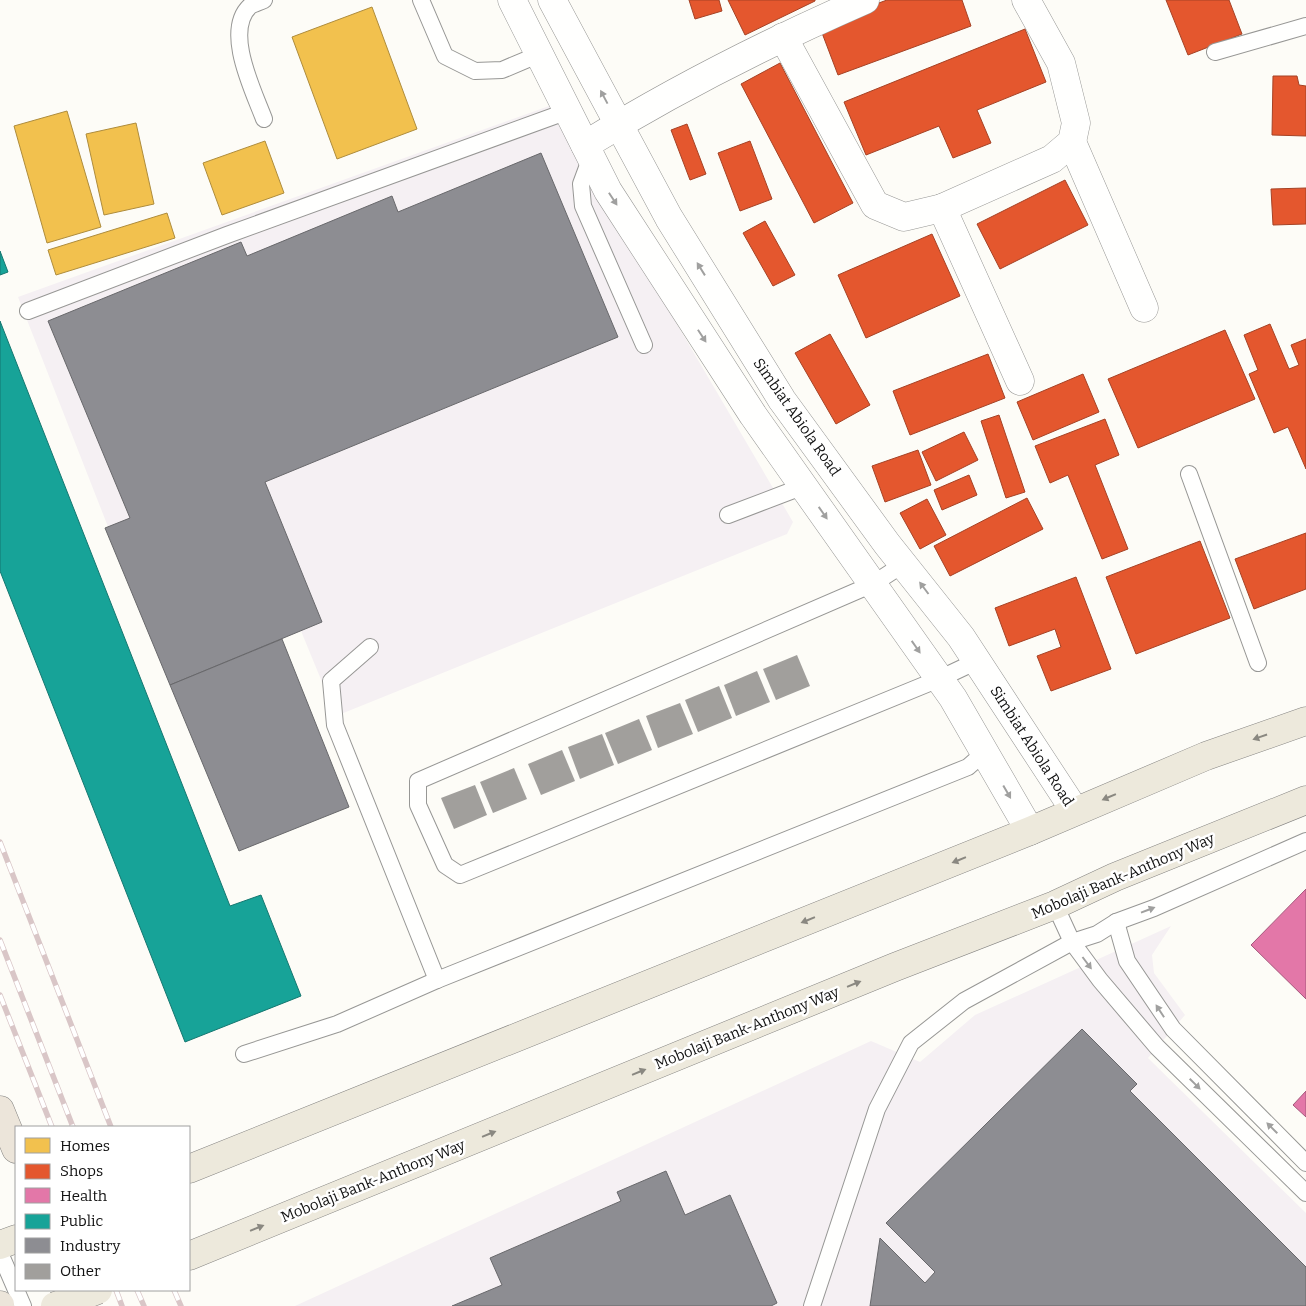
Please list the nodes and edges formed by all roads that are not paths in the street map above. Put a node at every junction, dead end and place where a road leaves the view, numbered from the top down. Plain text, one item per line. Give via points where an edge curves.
1 (264, 0) edge
2 (421, 0) edge
3 (512, 0) edge
4 (552, 0) edge
5 (865, 0) edge
6 (1026, 0) edge
7 (1306, 26) edge
8 (783, 37) junction
9 (1215, 52) dead end
10 (540, 54) junction
11 (568, 111) junction
12 (264, 119) dead end
13 (618, 124) junction
14 (1072, 142) junction
15 (588, 151) junction
16 (942, 208) junction
17 (1144, 308) dead end
18 (28, 311) dead end
19 (644, 345) dead end
20 (1020, 381) dead end
21 (1189, 474) dead end
22 (804, 486) junction
23 (728, 514) dead end
24 (904, 563) junction
25 (873, 584) junction
26 (370, 647) dead end
27 (977, 661) junction
28 (1258, 663) dead end
29 (939, 679) junction
30 (1306, 721) edge
31 (985, 752) junction
32 (1306, 800) edge
33 (1076, 811) junction
34 (1030, 831) junction
35 (1306, 841) edge
36 (1055, 905) junction
37 (1116, 922) junction
38 (1072, 942) junction
39 (437, 980) junction
40 (244, 1054) dead end
41 (0, 1110) edge
42 (15, 1147) edge
43 (1306, 1163) edge
44 (190, 1169) edge
45 (1306, 1193) edge
46 (15, 1239) edge
47 (0, 1245) edge
48 (200, 1251) edge
49 (0, 1253) edge
50 (15, 1288) edge
51 (16, 1291) edge
52 (75, 1291) edge
53 (95, 1291) edge
54 (23, 1306) edge
55 (55, 1306) edge
56 (82, 1306) edge
57 (812, 1306) edge

1 - 12 lane via 250,6 241,23 241,57
2 - 10 lane via 445,56 474,71 502,70
3 - 10 street
13 -> 4 street, Simbiat Abiola Road
5 - 8 street
6 - 14 street via 1061,63 1076,123
7 - 9 lane
8 - 13 street
8 - 16 street via 876,204 904,217
10 - 11 street
11 - 15 street
11 - 18 lane
13 - 15 street
24 -> 13 street, Simbiat Abiola Road via 782,400 669,218
14 - 16 street via 1052,159
14 - 17 street
15 - 19 lane via 581,184 583,206
15 -> 22 street via 608,191 753,414
16 - 20 street
21 - 28 lane
22 - 23 lane
22 -> 25 street
24 - 25 lane
27 -> 24 street, Simbiat Abiola Road
25 -> 29 street
25 - 29 lane via 418,781 418,805 446,865 460,875
26 - 39 lane via 331,681 334,725
27 - 29 lane
27 - 33 street, Simbiat Abiola Road
29 - 31 street
30 -> 33 main road via 1206,756
31 -> 34 street
31 - 39 lane via 968,767
32 - 36 main road, Mobolaji Bank-Anthony Way via 1114,877
33 - 34 main road
34 -> 44 main road
37 -> 35 lane
36 - 38 lane
48 -> 36 main road, Mobolaji Bank-Anthony Way
37 - 38 lane via 1097,934
43 -> 37 lane via 1173,1029 1127,961
38 -> 45 lane via 1157,1047
38 - 57 lane via 964,1001 911,1043 877,1109
39 - 40 lane via 337,1024
41 - 42 highway
46 - 47 main road
49 - 50 lane
51 - 54 lane
52 - 56 highway
53 - 55 main road, bridge

